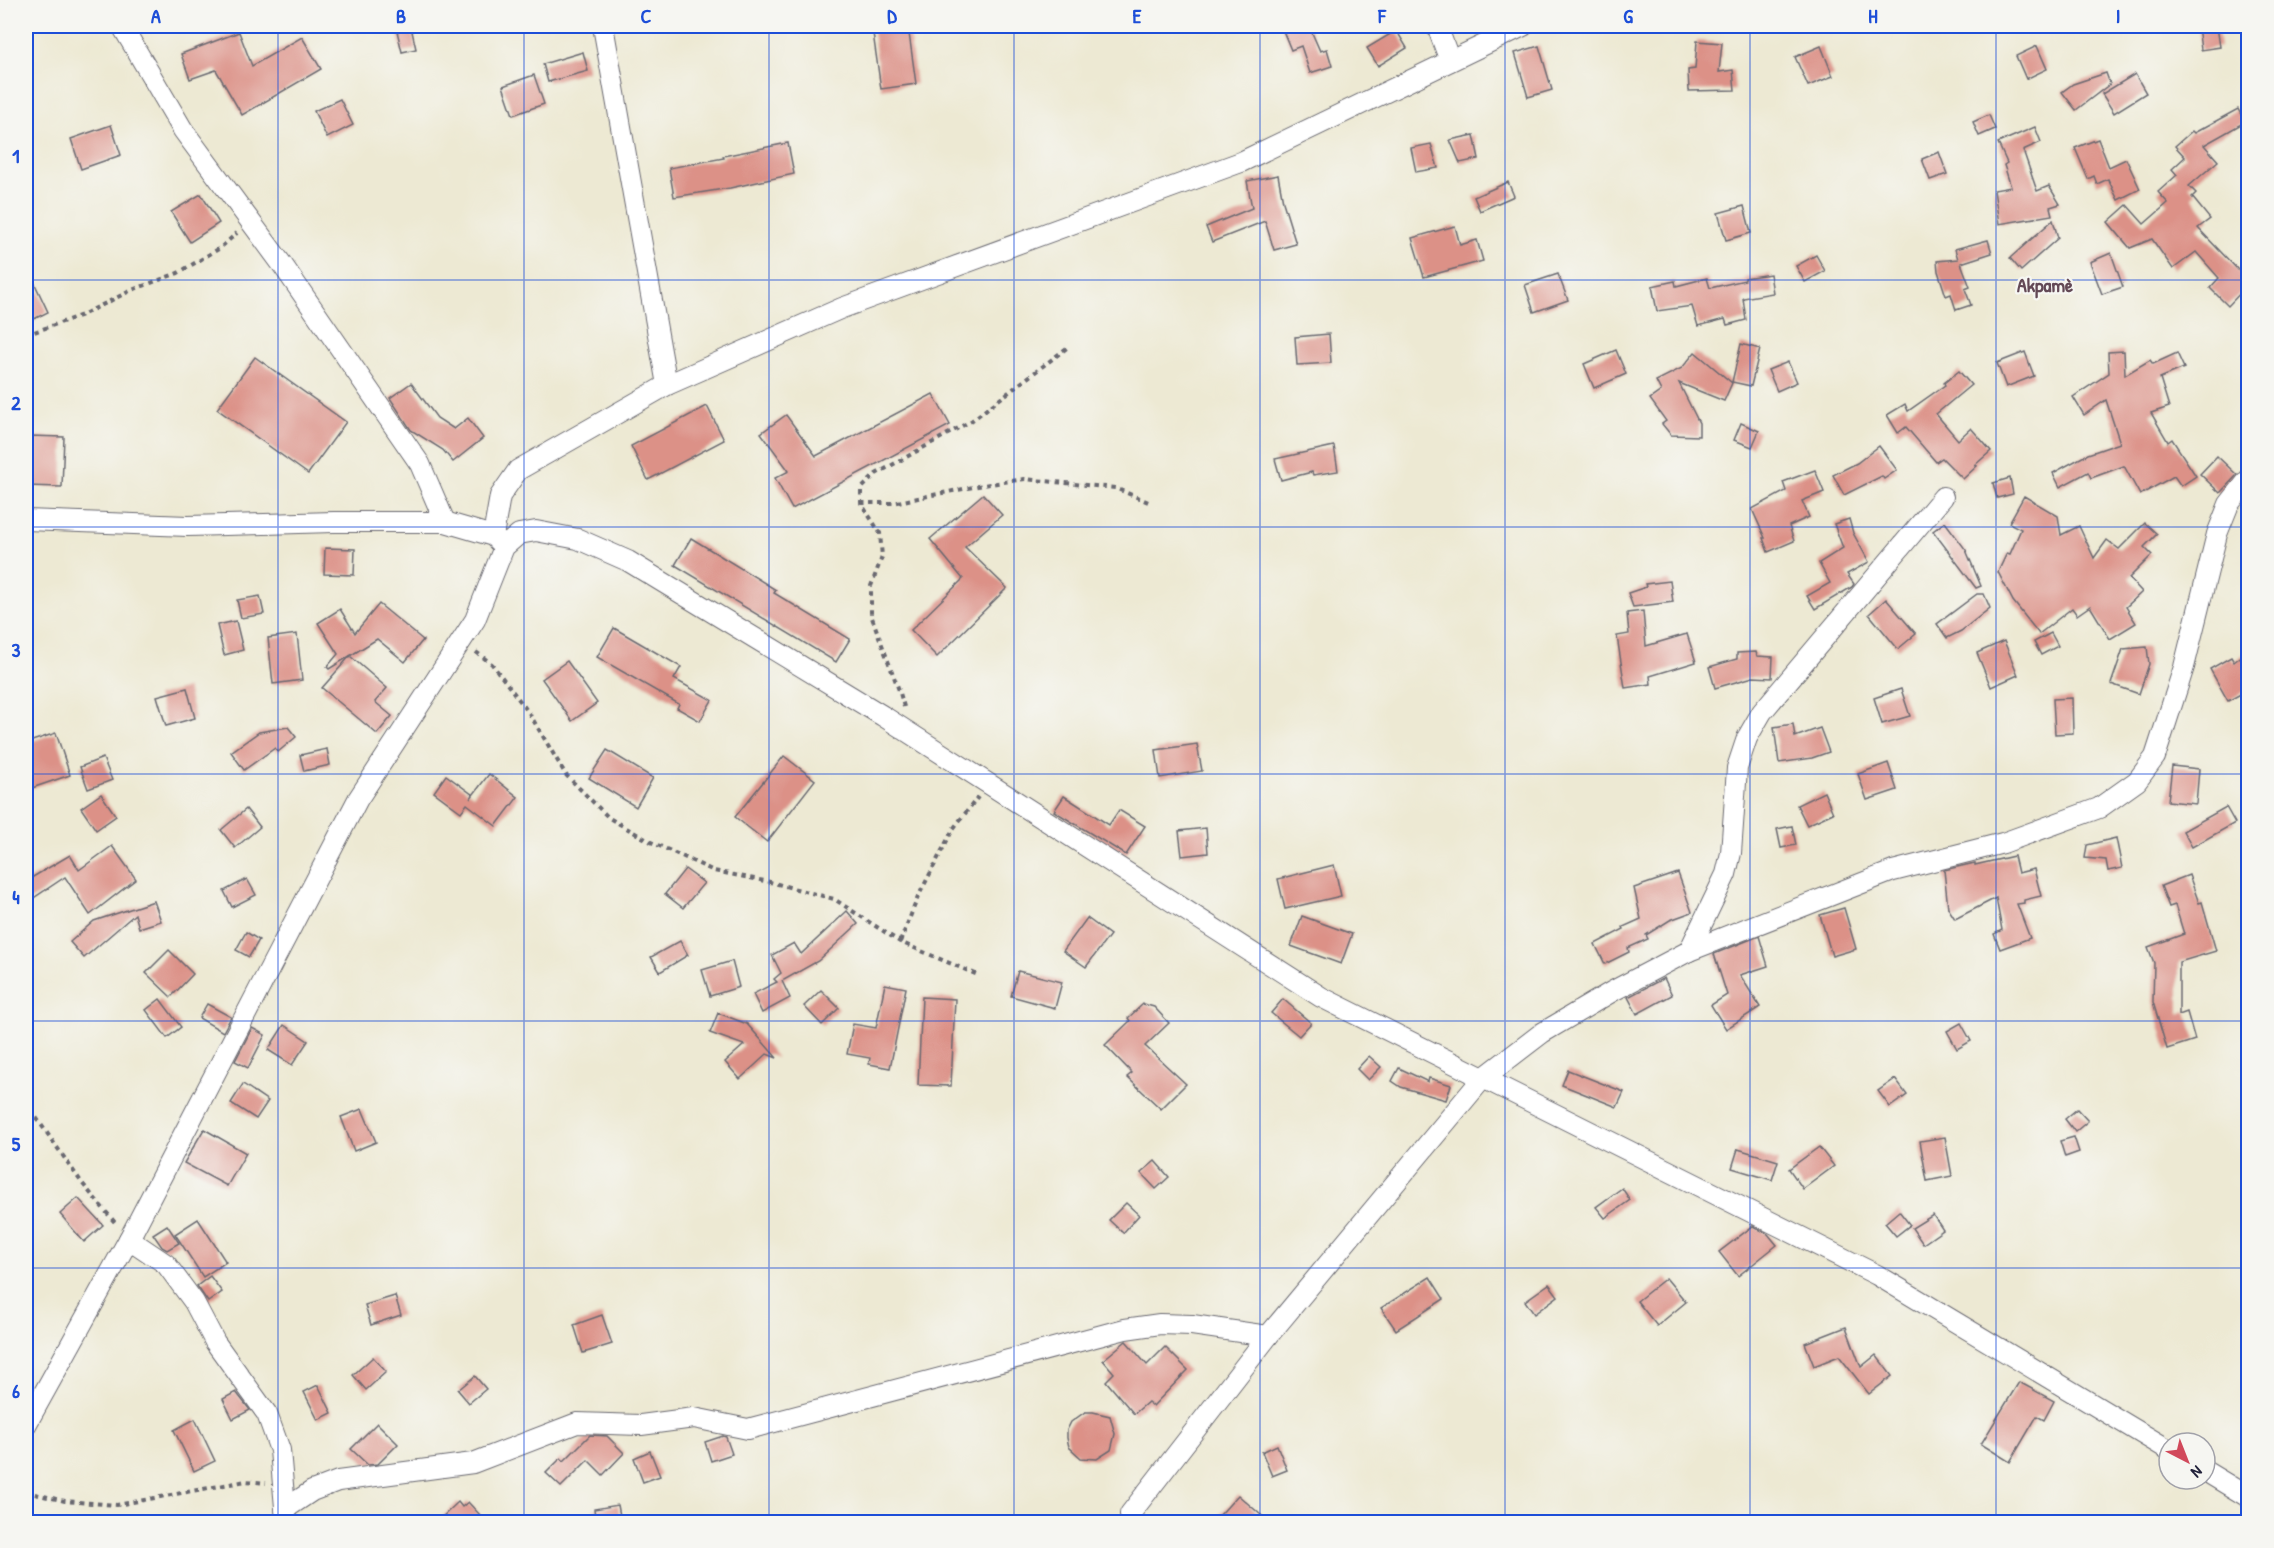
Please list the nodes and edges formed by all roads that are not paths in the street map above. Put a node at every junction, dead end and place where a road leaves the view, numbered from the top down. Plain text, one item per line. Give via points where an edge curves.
1 (122, 26) edge
2 (603, 26) edge
3 (1437, 26) edge
4 (1523, 26) edge
5 (1450, 61) junction
6 (667, 385) junction
7 (2248, 480) edge
8 (1943, 498) dead end
9 (26, 519) edge
10 (445, 522) junction
11 (499, 542) junction
12 (1689, 951) junction
13 (1482, 1079) junction
14 (129, 1239) junction
15 (1268, 1336) junction
16 (26, 1425) edge
17 (2157, 1442) edge
18 (2217, 1478) edge
19 (2248, 1497) edge
20 (1130, 1514) dead end
21 (286, 1516) edge

1 - 10 street via 183,130 420,464
2 - 6 street
3 - 5 street
4 - 5 street
5 - 6 street via 1241,162 842,308
6 - 11 street via 518,470 500,496
7 - 12 street via 2229,504 2217,534 2184,667 2155,757 2137,781 2099,808 2003,843 1893,871
8 - 12 street via 1762,712 1747,738 1737,768 1726,874
9 - 10 street via 188,526
10 - 11 street
11 - 13 street via 536,531 578,539 628,561 910,734 1321,997
11 - 14 street via 475,620 358,799
12 - 13 street via 1542,1033
13 - 15 street
13 - 17 street via 1877,1275
14 - 16 street
14 - 21 street via 166,1264 267,1414 280,1450
15 - 20 street
15 - 21 street via 1171,1324 1125,1329 748,1429 694,1418 641,1425 577,1423 473,1463 338,1481 312,1491
18 - 19 street

